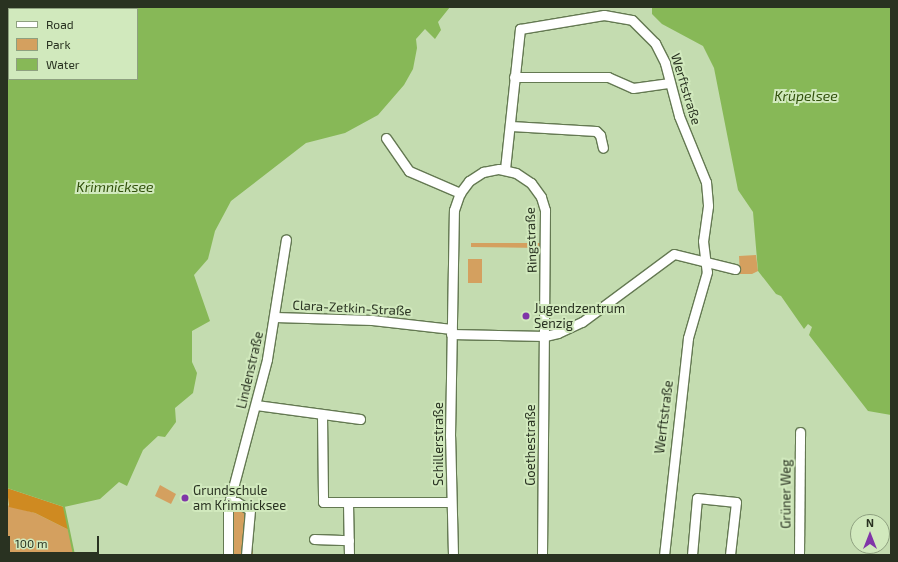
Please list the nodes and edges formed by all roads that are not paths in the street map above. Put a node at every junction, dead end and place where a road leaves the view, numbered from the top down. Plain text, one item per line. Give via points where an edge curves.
1 (514, 77) junction
2 (670, 83) junction
3 (511, 126) junction
4 (386, 138) dead end
5 (603, 148) dead end
6 (505, 169) junction
7 (460, 193) junction
8 (286, 239) dead end
9 (706, 262) junction
10 (735, 269) dead end
11 (275, 317) junction
12 (451, 331) junction
13 (545, 336) junction
14 (256, 405) junction
15 (322, 415) junction
16 (360, 419) dead end
17 (800, 432) dead end
18 (451, 502) junction
19 (348, 503) junction
20 (229, 504) junction
21 (314, 539) dead end
22 (349, 540) junction
23 (228, 555) edge
24 (246, 555) edge
25 (349, 555) edge
26 (453, 555) edge
27 (542, 555) edge
28 (664, 555) edge
29 (692, 555) edge
30 (730, 555) edge
31 (799, 555) edge

1 - 2 street via 608,77 633,88
1 - 2 street, Werftstraße via 520,29 604,15 632,20 661,52
1 - 3 street
2 - 9 street, Werftstraße via 679,116 706,182 708,206 703,241
3 - 5 street via 596,131
3 - 6 street
4 - 7 street via 409,171
6 - 7 street via 478,175
6 - 13 street, Ringstraße via 531,183 544,203
7 - 12 street via 454,210
8 - 11 street, Lindenstraße
9 - 10 street
9 - 13 street via 674,254 582,322
9 - 28 street, Werftstraße via 704,291 690,330 685,358
11 - 12 street, Clara-Zetkin-Straße via 372,320
11 - 14 street, Lindenstraße
12 - 13 street, Clara-Zetkin-Straße
12 - 18 street, Schillerstraße
13 - 27 street, Goethestraße
14 - 15 street
14 - 20 street, Lindenstraße
15 - 16 street
15 - 19 street via 323,502
17 - 31 street, Grüner Weg
18 - 19 street
18 - 26 street, Schillerstraße
19 - 22 street
20 - 23 street, Lindenstraße
20 - 24 street via 237,502 250,510
21 - 22 street
22 - 25 street
29 - 30 street via 697,498 736,502

